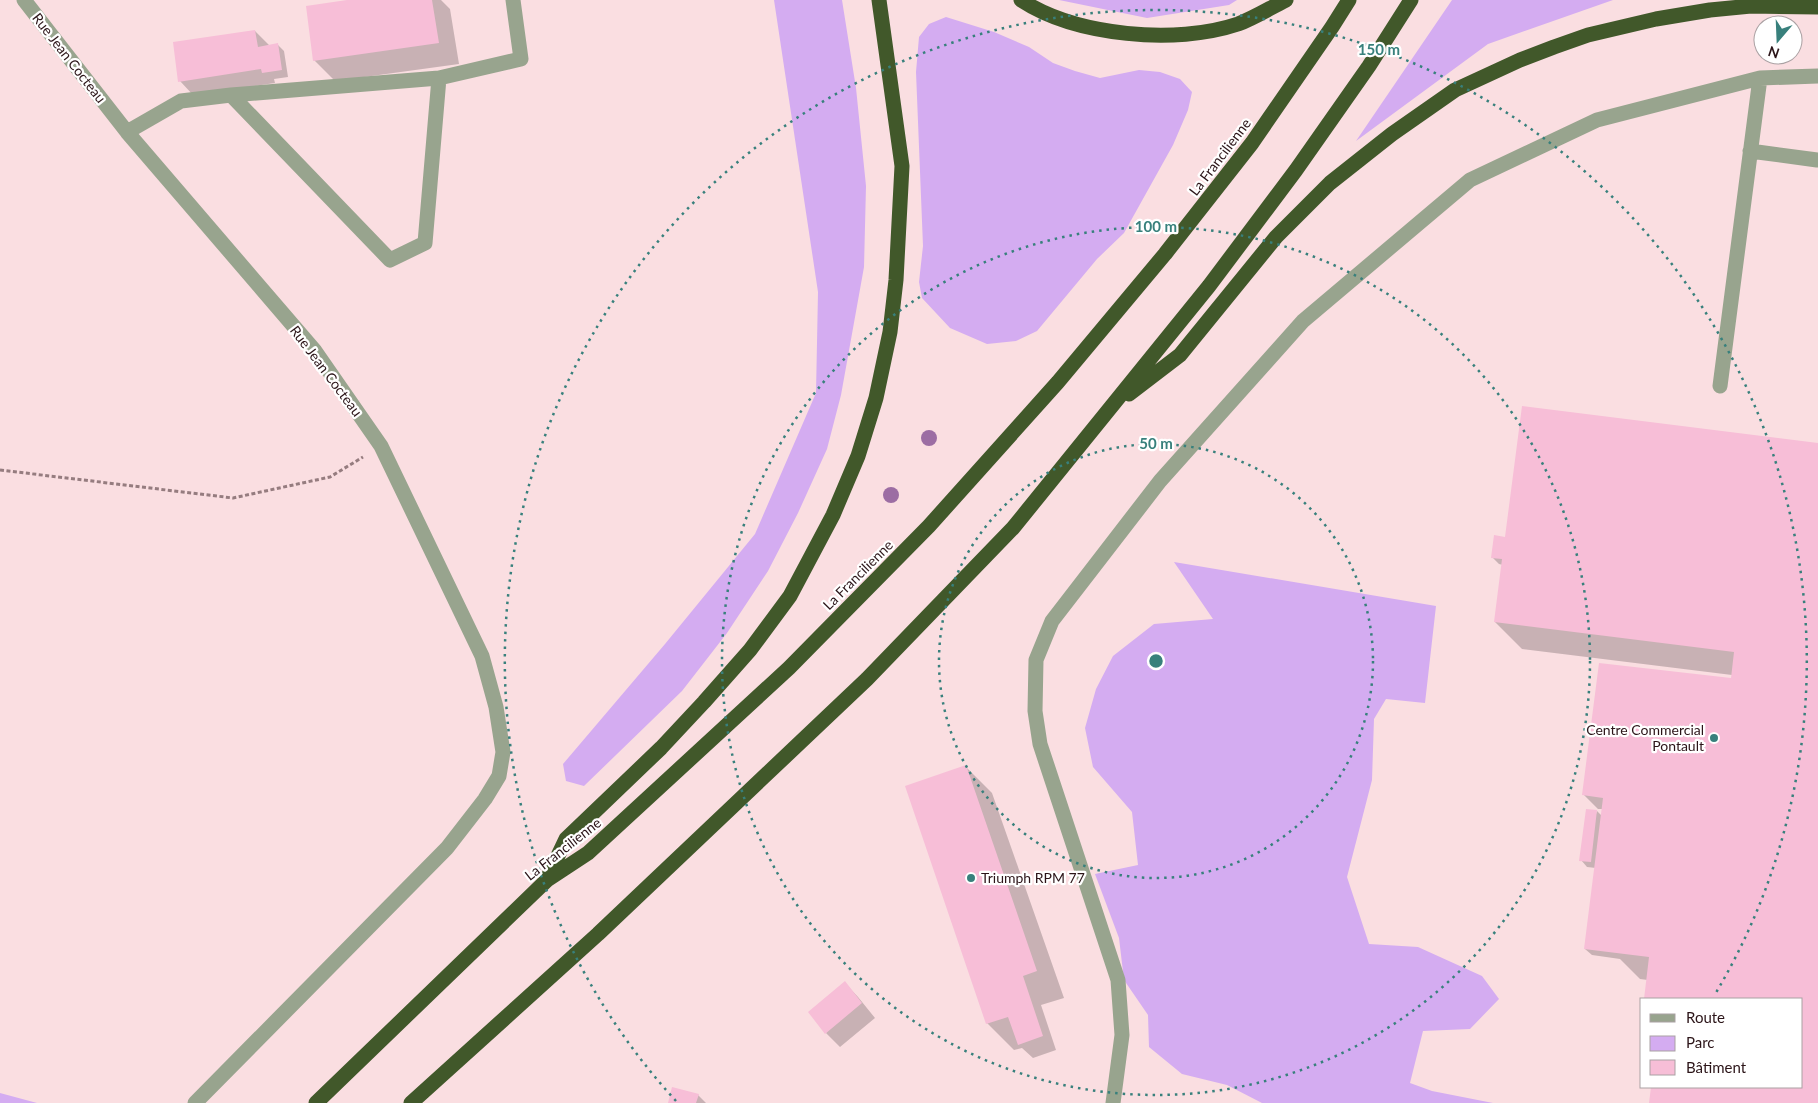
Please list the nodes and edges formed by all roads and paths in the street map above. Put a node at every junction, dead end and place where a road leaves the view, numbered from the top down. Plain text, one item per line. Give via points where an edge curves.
1 (24, 0) edge
2 (513, 0) edge
3 (879, 0) edge
4 (1021, 0) edge
5 (1286, 0) edge
6 (1349, 0) edge
7 (1411, 0) edge
8 (1818, 7) edge
9 (1818, 76) edge
10 (439, 78) junction
11 (1760, 78) junction
12 (231, 95) junction
13 (127, 132) junction
14 (1750, 151) junction
15 (1817, 160) edge
16 (1720, 386) dead end
17 (1110, 409) junction
18 (381, 446) junction
19 (0, 470) edge
20 (547, 880) junction
21 (195, 1103) edge
22 (316, 1103) edge
23 (411, 1103) edge
24 (1113, 1103) edge

1 - 13 street, Rue Jean Cocteau
2 - 10 street via 521,59
3 - 20 highway via 902,166 890,332 876,398 858,456 833,515 790,596 750,650 704,702 566,839
4 - 5 highway via 1050,16 1078,25 1133,34 1179,34 1238,23
6 - 20 highway, La Francilienne via 1252,143 1165,254 1058,382 929,526 789,668 588,853
7 - 17 highway via 1296,170 1209,286
8 - 17 highway via 1751,6 1656,19 1554,47 1455,90 1330,183 1276,237 1180,355
9 - 11 street
10 - 12 street
10 - 12 street via 425,242 390,260
11 - 14 street
11 - 24 street via 1598,120 1470,180 1303,321 1160,481 1052,621 1036,660 1035,711 1040,744 1118,980 1122,1035
12 - 13 street via 181,101
13 - 18 street, Rue Jean Cocteau via 315,351
14 - 15 street
14 - 16 street
17 - 23 highway via 1013,528 867,679 598,934
18 - 19 path via 330,477 232,498
18 - 21 street, Rue Jean Cocteau via 482,656 496,707 503,752 499,776 447,848
20 - 22 highway, La Francilienne

